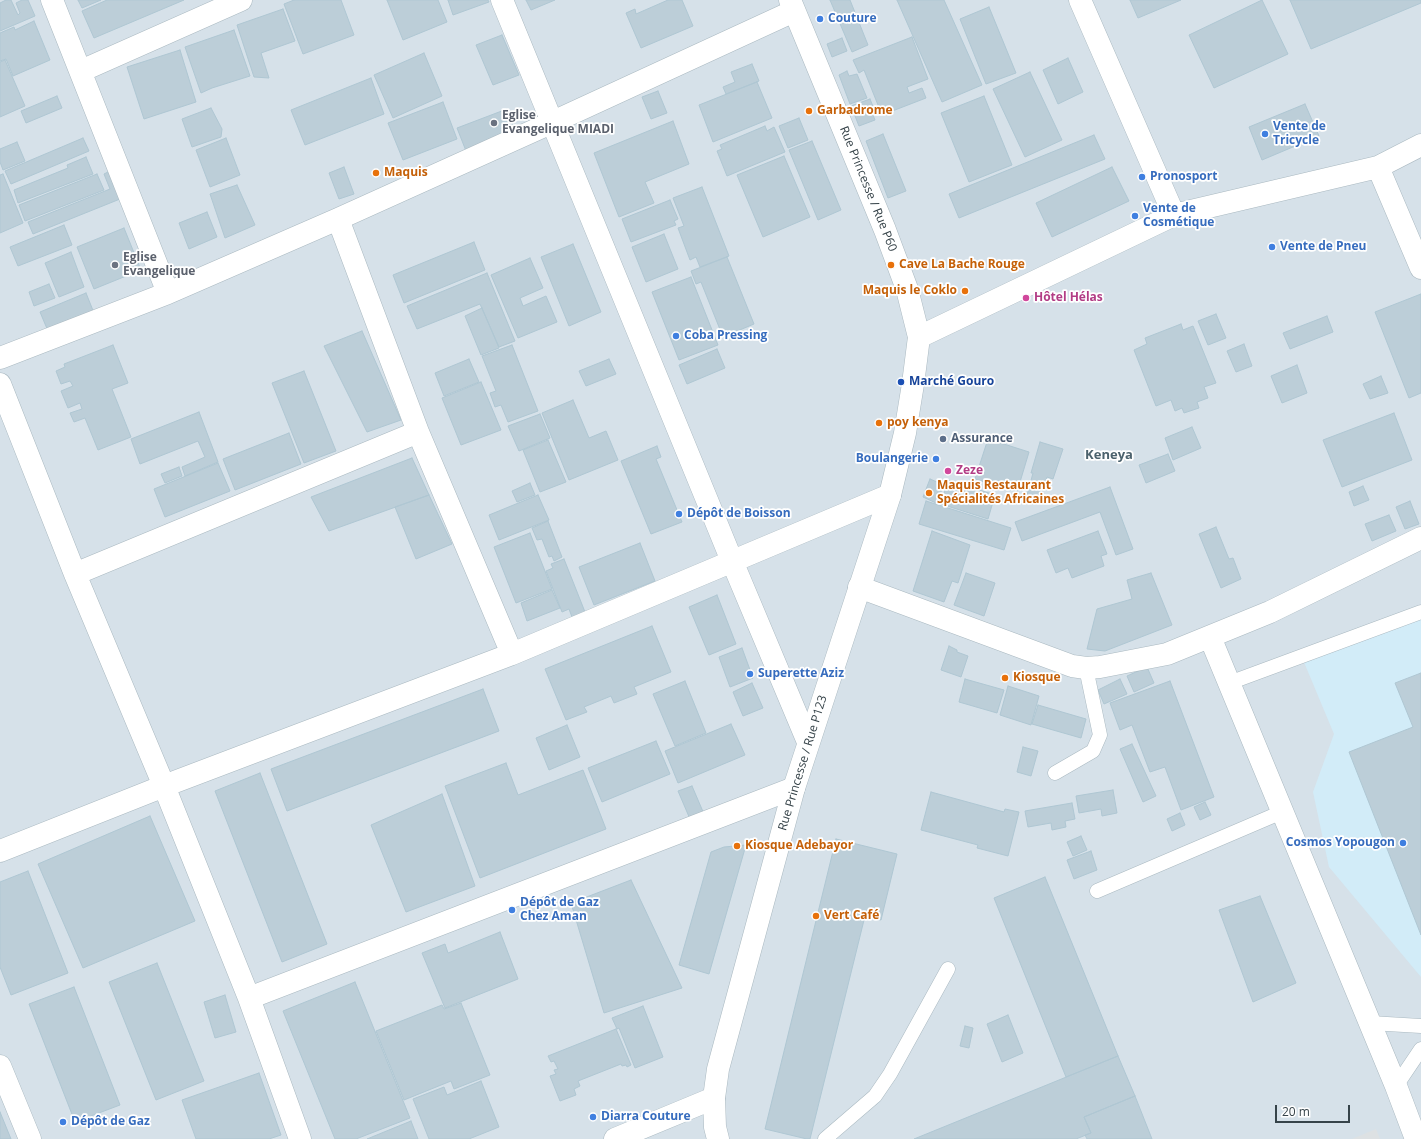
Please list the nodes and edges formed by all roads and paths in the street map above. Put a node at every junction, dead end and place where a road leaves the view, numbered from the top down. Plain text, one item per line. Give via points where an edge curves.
1 (52, 0) edge
2 (241, 0) edge
3 (502, 0) edge
4 (1080, 0) edge
5 (792, 5) edge
6 (81, 71) junction
7 (553, 122) junction
8 (1421, 145) edge
9 (1378, 167) junction
10 (1174, 215) junction
11 (338, 219) junction
12 (1421, 268) edge
13 (168, 293) junction
14 (919, 337) junction
15 (0, 358) edge
16 (0, 384) edge
17 (418, 432) junction
18 (890, 494) junction
19 (1421, 538) edge
20 (732, 561) junction
21 (74, 574) junction
22 (859, 587) junction
23 (1421, 612) edge
24 (1210, 636) junction
25 (512, 654) junction
26 (1086, 668) junction
27 (1229, 683) junction
28 (808, 742) junction
29 (1055, 773) dead end
30 (164, 786) junction
31 (794, 788) junction
32 (1282, 812) junction
33 (0, 851) edge
34 (1097, 891) dead end
35 (948, 970) dead end
36 (249, 998) junction
37 (1370, 1023) junction
38 (1421, 1026) edge
39 (1421, 1050) edge
40 (0, 1066) edge
41 (1396, 1086) junction
42 (714, 1098) junction
43 (30, 1139) edge
44 (300, 1139) edge
45 (616, 1139) edge
46 (718, 1139) edge
47 (825, 1139) edge
48 (1416, 1139) edge

1 - 6 street
2 - 6 street
3 - 7 street
4 - 10 street
5 - 7 street
5 - 14 street, Rue Princesse / Rue P60 via 885,230 904,281
6 - 13 street
7 - 11 street
7 - 20 street
8 - 9 street
9 - 10 street
9 - 12 street
10 - 14 street
11 - 13 street
11 - 17 street
13 - 15 street
14 - 18 street, Rue Princesse / Rue P123 via 905,433
16 - 21 street
17 - 21 street
17 - 25 street
18 - 20 street
18 - 22 street, Rue Princesse / Rue P123
19 - 24 street via 1270,612
20 - 25 street
20 - 28 street
21 - 30 street
22 - 26 street via 1072,666
22 - 28 street, Rue Princesse / Rue P123
23 - 27 lane
24 - 26 street via 1167,654
24 - 27 street
25 - 30 street
26 - 29 lane via 1100,735 1092,751
27 - 32 street
28 - 31 street, Rue Princesse / Rue P123
30 - 33 street
30 - 36 street
31 - 36 street
31 - 42 street, Rue Princesse / Rue P123 via 718,1069
32 - 34 lane
32 - 37 street
35 - 47 lane via 875,1096
36 - 44 street
37 - 38 lane
37 - 41 street
39 - 41 lane
40 - 43 street
41 - 48 street
42 - 45 street
42 - 46 street, Rue Princesse / Rue P123

